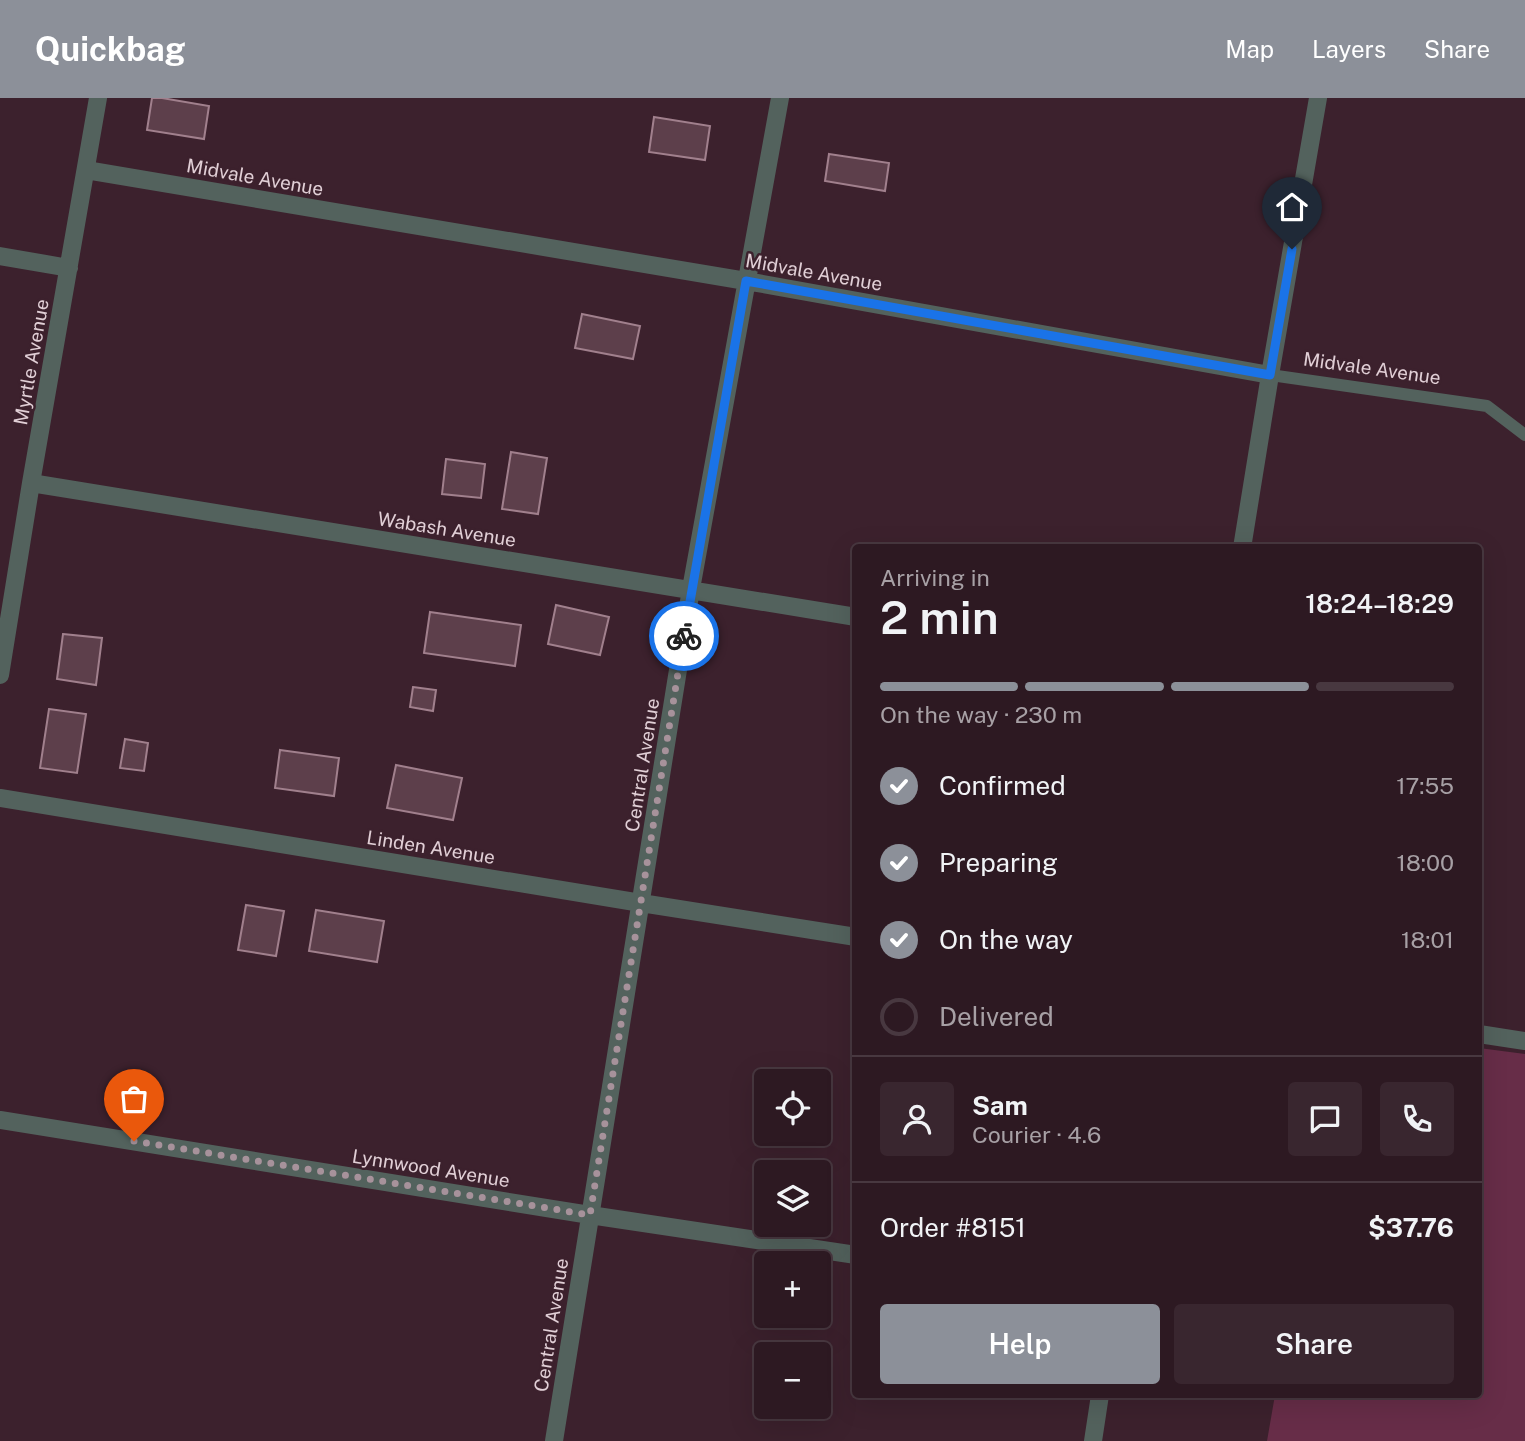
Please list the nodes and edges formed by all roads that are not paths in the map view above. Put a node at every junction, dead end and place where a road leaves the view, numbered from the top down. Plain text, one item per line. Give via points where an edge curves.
1 (98, 98) edge
2 (780, 98) edge
3 (1318, 98) edge
4 (86, 170) junction
5 (0, 256) edge
6 (69, 268) junction
7 (746, 281) junction
8 (1270, 375) junction
9 (1525, 435) edge
10 (31, 484) junction
11 (1243, 544) edge
12 (691, 589) junction
13 (852, 616) edge
14 (0, 675) edge
15 (0, 798) edge
16 (641, 903) junction
17 (852, 936) edge
18 (1482, 1034) edge
19 (1525, 1041) edge
20 (0, 1120) edge
21 (590, 1215) junction
22 (852, 1254) edge
23 (1100, 1398) edge
24 (554, 1441) edge
25 (1093, 1441) edge

1 - 4 street, Myrtle Avenue
2 - 7 street, Central Avenue
3 - 8 street
4 - 6 street, Myrtle Avenue
4 - 7 street, Midvale Avenue
5 - 6 street
6 - 10 street, Myrtle Avenue
7 - 8 street, Midvale Avenue
7 - 12 street, Central Avenue
8 - 9 lane, Midvale Avenue via 1487,405
8 - 11 street
10 - 12 street, Wabash Avenue
10 - 14 street, Myrtle Avenue
12 - 13 street, Wabash Avenue
12 - 16 street, Central Avenue
15 - 16 street, Linden Avenue
16 - 17 street, Linden Avenue
16 - 21 street, Central Avenue
18 - 19 street
20 - 21 street, Lynnwood Avenue
21 - 22 street, Lynnwood Avenue
21 - 24 street, Central Avenue
23 - 25 street

